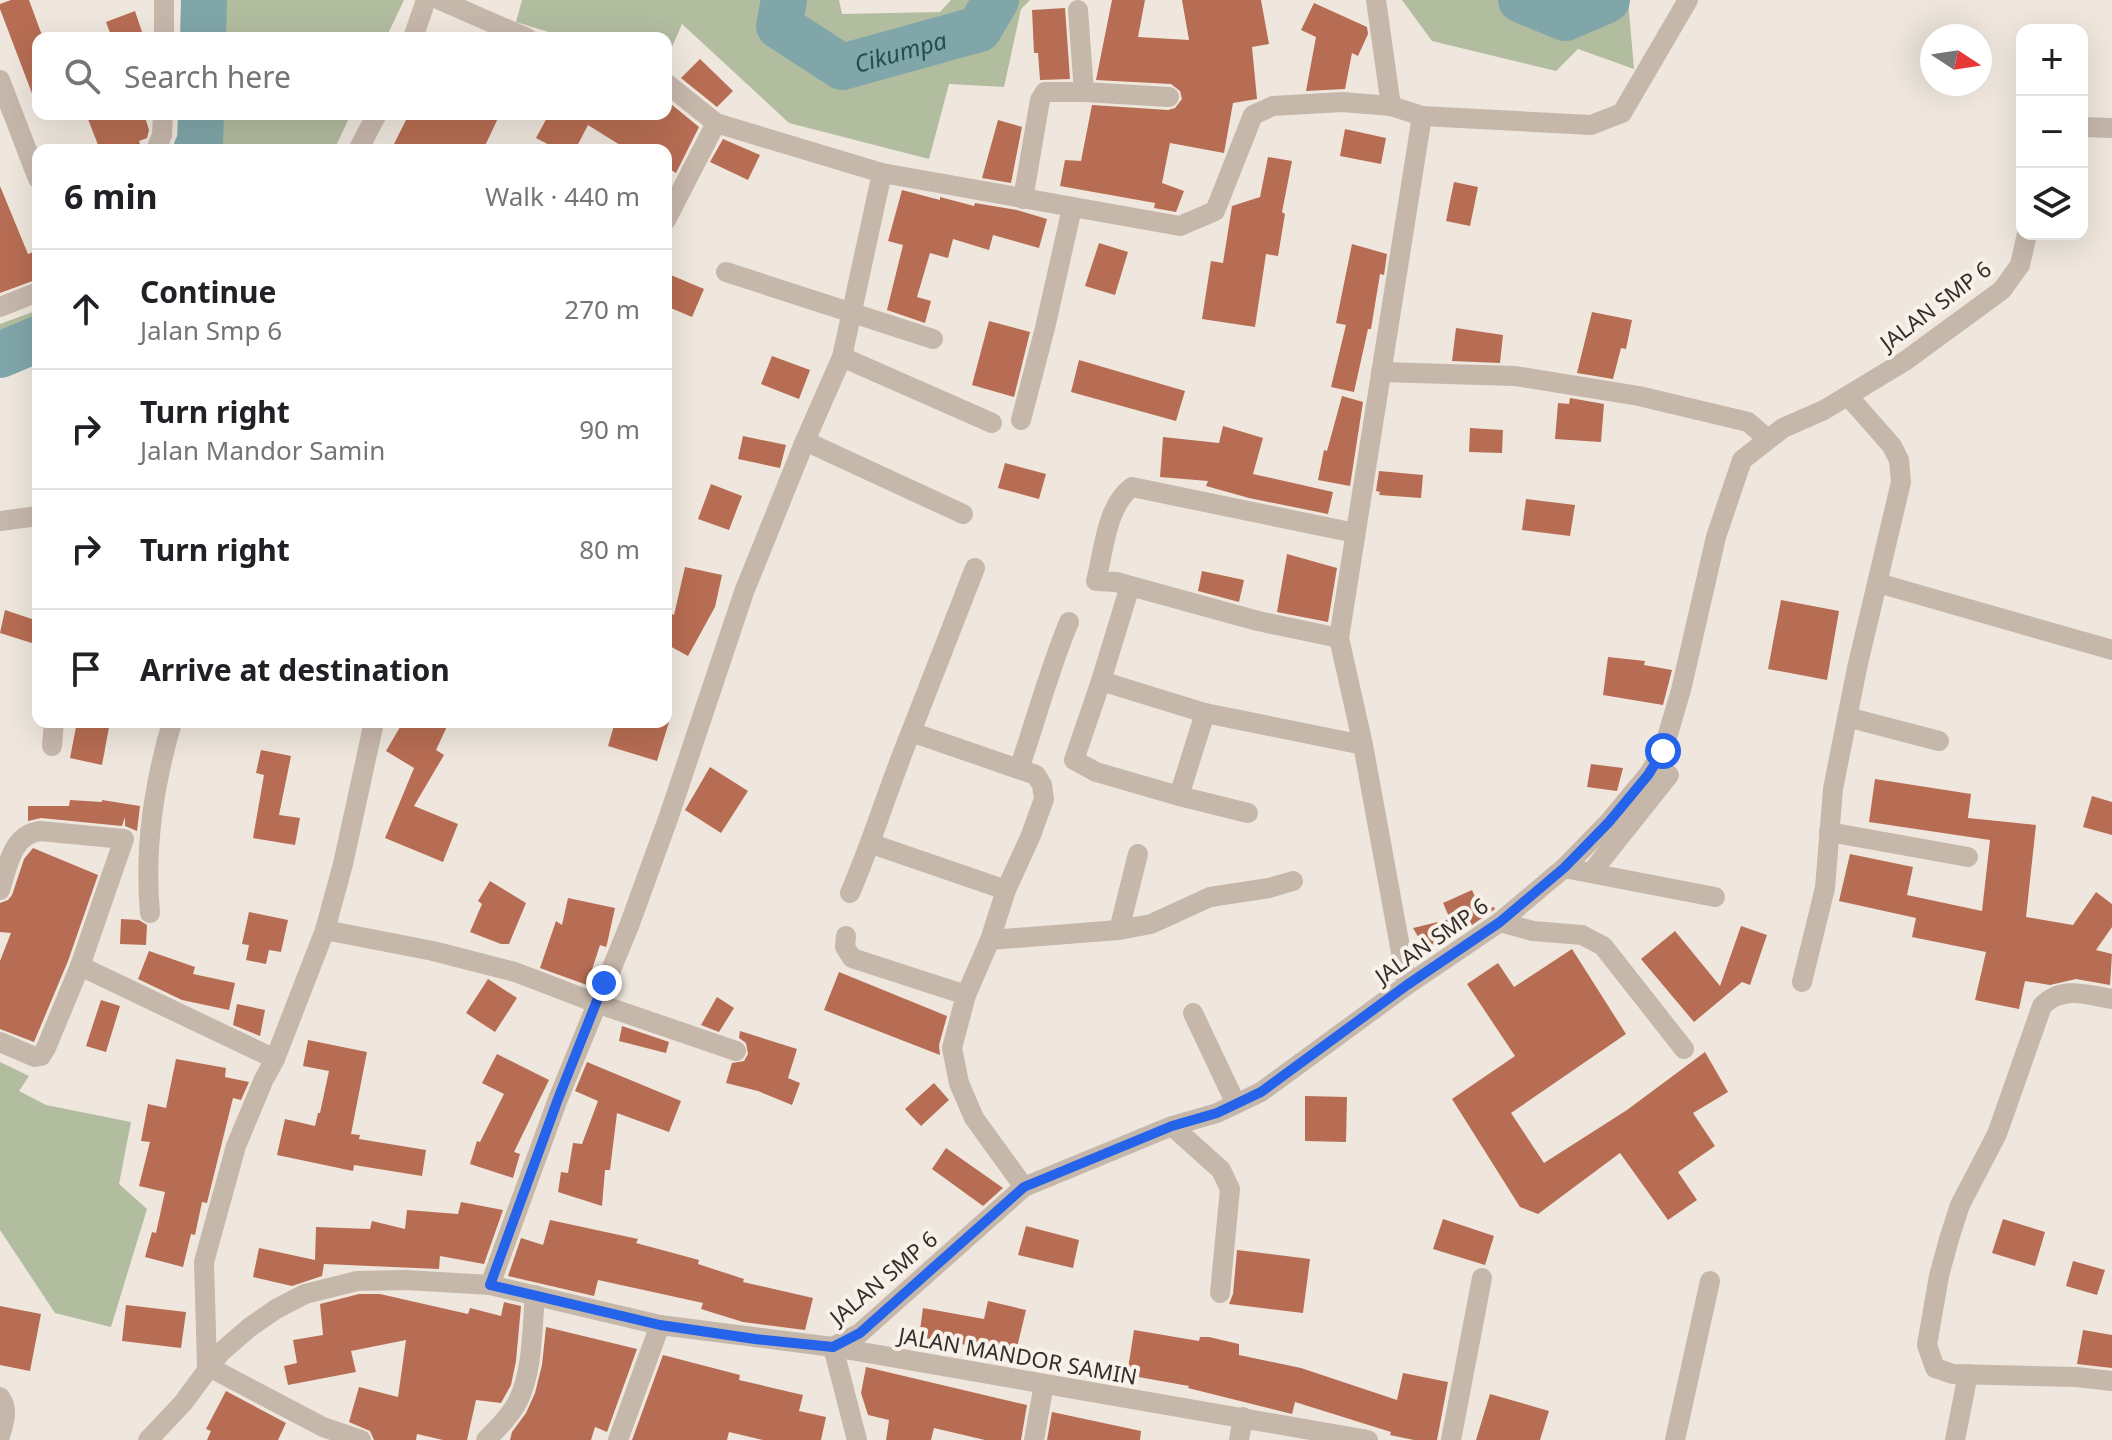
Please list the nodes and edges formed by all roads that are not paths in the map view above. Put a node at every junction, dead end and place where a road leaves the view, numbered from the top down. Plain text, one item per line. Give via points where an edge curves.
1 (164, 0) edge
2 (426, 0) edge
3 (440, 0) edge
4 (1376, 0) edge
5 (1688, 0) edge
6 (1078, 10) dead end
7 (164, 32) edge
8 (415, 32) edge
9 (513, 32) edge
10 (0, 80) edge
11 (672, 88) edge
12 (1084, 92) junction
13 (1169, 97) dead end
14 (1391, 106) junction
15 (1422, 116) junction
16 (163, 120) edge
17 (374, 120) edge
18 (716, 123) junction
19 (2088, 127) edge
20 (2112, 128) edge
21 (158, 144) edge
22 (361, 144) edge
23 (32, 163) edge
24 (882, 173) junction
25 (1023, 199) junction
26 (672, 208) edge
27 (1072, 208) junction
28 (2026, 240) edge
29 (726, 272) dead end
30 (32, 294) edge
31 (0, 307) edge
32 (850, 314) junction
33 (933, 339) dead end
34 (842, 357) junction
35 (1381, 372) junction
36 (1848, 396) junction
37 (1021, 420) dead end
38 (992, 423) dead end
39 (1768, 439) junction
40 (805, 441) junction
41 (963, 514) dead end
42 (32, 517) edge
43 (0, 521) edge
44 (1355, 533) junction
45 (975, 568) dead end
46 (1878, 583) junction
47 (1130, 586) junction
48 (1069, 622) dead end
49 (1339, 638) junction
50 (2112, 650) edge
51 (1101, 681) junction
52 (1205, 713) junction
53 (1847, 717) junction
54 (54, 728) edge
55 (170, 728) edge
56 (373, 728) edge
57 (911, 732) junction
58 (1939, 741) dead end
59 (1363, 745) junction
60 (52, 746) dead end
61 (1019, 769) junction
62 (1669, 775) dead end
63 (1179, 796) junction
64 (1248, 813) dead end
65 (1829, 832) junction
66 (872, 844) junction
67 (1138, 854) dead end
68 (1968, 857) dead end
69 (1564, 868) junction
70 (1591, 873) junction
71 (1293, 881) dead end
72 (1, 883) edge
73 (1006, 890) junction
74 (850, 893) dead end
75 (1715, 897) dead end
76 (150, 913) dead end
77 (1500, 922) junction
78 (325, 930) junction
79 (1119, 930) junction
80 (846, 936) dead end
81 (990, 940) junction
82 (80, 966) junction
83 (1802, 982) dead end
84 (1407, 985) junction
85 (966, 995) junction
86 (2112, 999) edge
87 (596, 1003) junction
88 (1193, 1013) dead end
89 (0, 1042) edge
90 (1684, 1049) dead end
91 (736, 1051) dead end
92 (275, 1059) junction
93 (1236, 1104) junction
94 (1172, 1126) junction
95 (1024, 1187) junction
96 (1482, 1278) dead end
97 (1710, 1281) dead end
98 (490, 1285) junction
99 (1220, 1293) dead end
100 (535, 1295) junction
101 (660, 1325) junction
102 (833, 1347) junction
103 (207, 1366) junction
104 (1968, 1374) junction
105 (2112, 1381) edge
106 (1044, 1384) junction
107 (0, 1397) edge
108 (1243, 1417) junction
109 (0, 1436) edge
110 (148, 1440) edge
111 (361, 1440) edge
112 (486, 1440) edge
113 (618, 1440) edge
114 (857, 1440) edge
115 (1034, 1440) edge
116 (1239, 1440) edge
117 (1368, 1440) edge
118 (1451, 1440) edge
119 (1675, 1440) edge
120 (1955, 1440) edge

1 - 7 street
2 - 8 street
3 - 9 street
4 - 14 street
5 - 15 street via 1622,113 1591,125
6 - 12 street
10 - 23 street
11 - 18 street
12 - 13 street
12 - 25 street via 1045,92 1040,100
14 - 15 street
14 - 27 street via 1273,106 1253,115 1215,211 1180,226
15 - 35 street
16 - 21 street
17 - 22 street
18 - 24 street
18 - 26 street
19 - 20 street
24 - 25 street
24 - 32 street
25 - 27 street
27 - 37 street
28 - 36 street, JALAN SMP 6 via 2020,265 2002,290
29 - 32 street
30 - 31 street
32 - 33 street
32 - 34 street
34 - 38 street
34 - 40 street
35 - 39 street via 1515,376 1639,396 1748,422
35 - 44 street
36 - 39 street, JALAN SMP 6
36 - 46 street via 1899,460 1899,494
39 - 69 street, JALAN SMP 6 via 1742,460 1716,537 1663,751 1609,822
40 - 41 street
40 - 87 street via 744,592 669,816
42 - 43 street
44 - 47 street via 1132,487 1115,506 1096,581
44 - 49 street
45 - 57 street
46 - 50 street
46 - 53 street
47 - 49 street
47 - 51 street
48 - 61 street
49 - 59 street
51 - 52 street
51 - 63 street via 1074,760 1096,772
52 - 59 street
52 - 63 street
53 - 58 street
53 - 65 street
54 - 60 street
55 - 76 street via 148,837
56 - 78 street
57 - 61 street
57 - 66 street
59 - 84 street
61 - 73 street via 1036,775 1044,799
62 - 70 street
63 - 64 street
65 - 68 street
65 - 83 street via 1825,888
66 - 73 street
66 - 74 street
67 - 79 street
69 - 70 street
69 - 77 street, JALAN SMP 6
70 - 75 street
71 - 79 street via 1210,897 1161,921
72 - 82 street via 19,839 29,832 124,839
73 - 81 street
77 - 84 street, JALAN SMP 6
77 - 90 street via 1582,935 1603,946
78 - 87 street via 515,972
78 - 92 street
79 - 81 street
80 - 85 street via 852,958
81 - 85 street
82 - 89 street via 41,1056
82 - 92 street
84 - 93 street, JALAN SMP 6 via 1261,1092
85 - 95 street via 952,1048 959,1083 974,1118
86 - 104 street via 2065,992 2042,1006 1997,1134 1960,1205 1939,1276 1927,1345 1935,1368
87 - 91 street
87 - 98 street
88 - 93 street
92 - 103 street via 236,1146 204,1262
93 - 94 street, JALAN SMP 6
94 - 95 street, JALAN SMP 6
94 - 99 street via 1221,1170 1230,1189
95 - 102 street, JALAN SMP 6 via 860,1333
96 - 118 street
97 - 119 street
98 - 100 street, JALAN MANDOR SAMIN
98 - 103 street, JALAN MANDOR SAMIN via 357,1281 305,1294 250,1327
100 - 101 street, JALAN MANDOR SAMIN
100 - 112 street via 519,1399
101 - 102 street, JALAN MANDOR SAMIN
101 - 113 street
102 - 106 street, JALAN MANDOR SAMIN
102 - 114 street
103 - 110 street, JALAN MANDOR SAMIN via 183,1403
103 - 111 street via 323,1427
104 - 105 street
104 - 120 street
106 - 108 street, JALAN MANDOR SAMIN
106 - 115 street
107 - 109 street via 5,1404
108 - 116 street
108 - 117 street, JALAN MANDOR SAMIN

